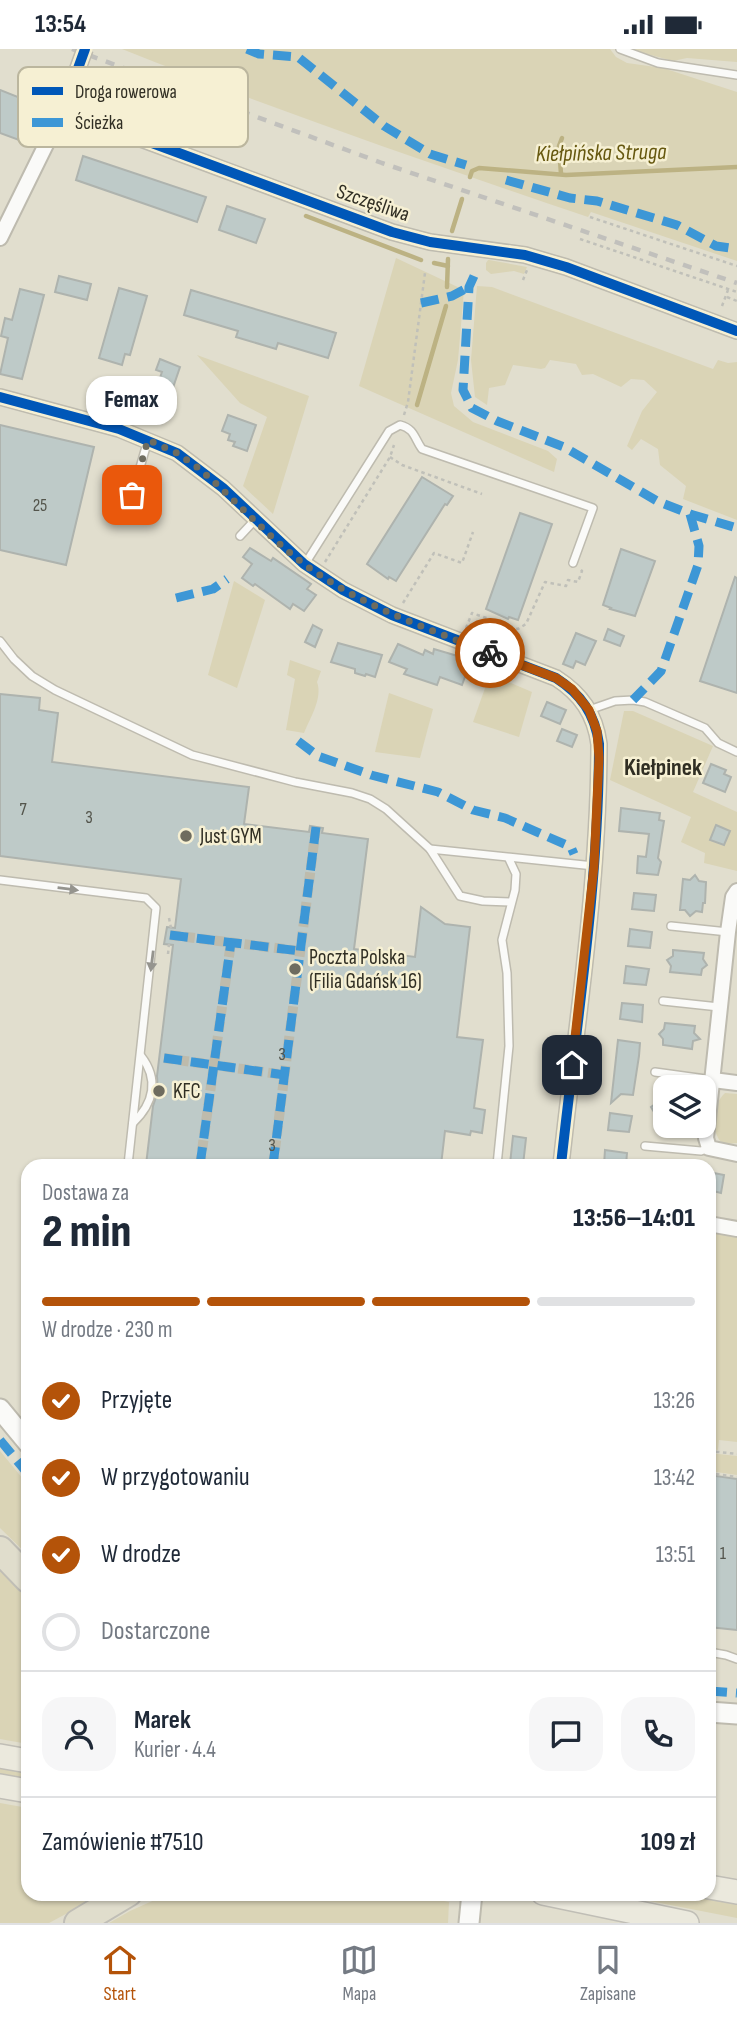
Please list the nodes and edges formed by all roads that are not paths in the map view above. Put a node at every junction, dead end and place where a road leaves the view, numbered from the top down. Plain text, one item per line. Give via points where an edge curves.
1 (85, 49) edge
2 (621, 49) edge
3 (78, 67) edge
4 (737, 75) edge
5 (45, 147) edge
6 (163, 147) edge
7 (0, 238) edge
8 (737, 331) edge
9 (0, 397) edge
10 (148, 440) junction
11 (132, 495) dead end
12 (255, 520) junction
13 (240, 536) dead end
14 (307, 560) junction
15 (573, 563) road end
16 (0, 642) edge
17 (589, 710) junction
18 (737, 752) edge
19 (430, 849) junction
20 (509, 859) junction
21 (594, 866) junction
22 (0, 880) edge
23 (737, 891) edge
24 (510, 902) junction
25 (671, 926) dead end
26 (728, 932) junction
27 (663, 1001) dead end
28 (719, 1007) junction
29 (141, 1056) junction
30 (654, 1072) dead end
31 (676, 1075) edge
32 (713, 1075) edge
33 (716, 1080) edge
34 (737, 1083) edge
35 (133, 1123) junction
36 (705, 1138) edge
37 (645, 1146) dead end
38 (709, 1148) junction
39 (737, 1154) edge
40 (129, 1159) edge
41 (498, 1159) edge
42 (562, 1159) edge
43 (716, 1225) edge
44 (737, 1229) edge
45 (0, 1409) edge
46 (21, 1434) edge
47 (0, 1550) edge
48 (21, 1572) edge
49 (716, 1653) edge
50 (737, 1659) edge
51 (716, 1712) edge
52 (737, 1714) edge
53 (0, 1756) edge
54 (21, 1760) edge
55 (0, 1786) edge
56 (21, 1790) edge
57 (716, 1888) edge
58 (737, 1892) edge
59 (115, 1901) edge
60 (471, 1901) edge
61 (581, 1901) edge
62 (78, 1923) edge
63 (469, 1923) edge
64 (687, 1923) edge

1 - 3 street, bridge
2 - 4 lane via 658,63
5 - 7 street
6 - 8 street, Szczęśliwa via 392,232 526,255
9 - 10 street
10 - 11 lane
10 - 12 street via 197,467
12 - 13 lane
12 - 14 street
14 - 15 lane via 389,431 400,425 410,428 422,449 593,507
14 - 17 street via 344,590 393,615 556,678
16 - 19 lane via 32,676 55,690 192,755 370,799
17 - 18 lane via 615,701 645,702 705,728 718,743
17 - 21 street via 600,744
19 - 20 lane
19 - 24 lane via 460,896
20 - 21 lane
20 - 24 lane via 516,874
21 - 42 street
22 -> 29 lane via 152,902 157,915
23 - 26 street
24 - 41 lane via 502,940 509,1047
25 - 26 lane
26 - 28 street
27 - 28 lane
28 - 32 street
29 - 35 lane
29 - 35 lane via 152,1079 149,1105
30 - 31 lane
33 - 34 street
35 - 40 lane
36 - 38 street
37 - 38 lane
38 - 39 street
43 - 44 street
45 - 46 street
47 - 48 highway
49 - 50 lane
51 - 52 street
53 - 54 main road
55 - 56 main road
57 - 58 main road
59 - 62 highway
60 - 63 street
61 - 64 main road

